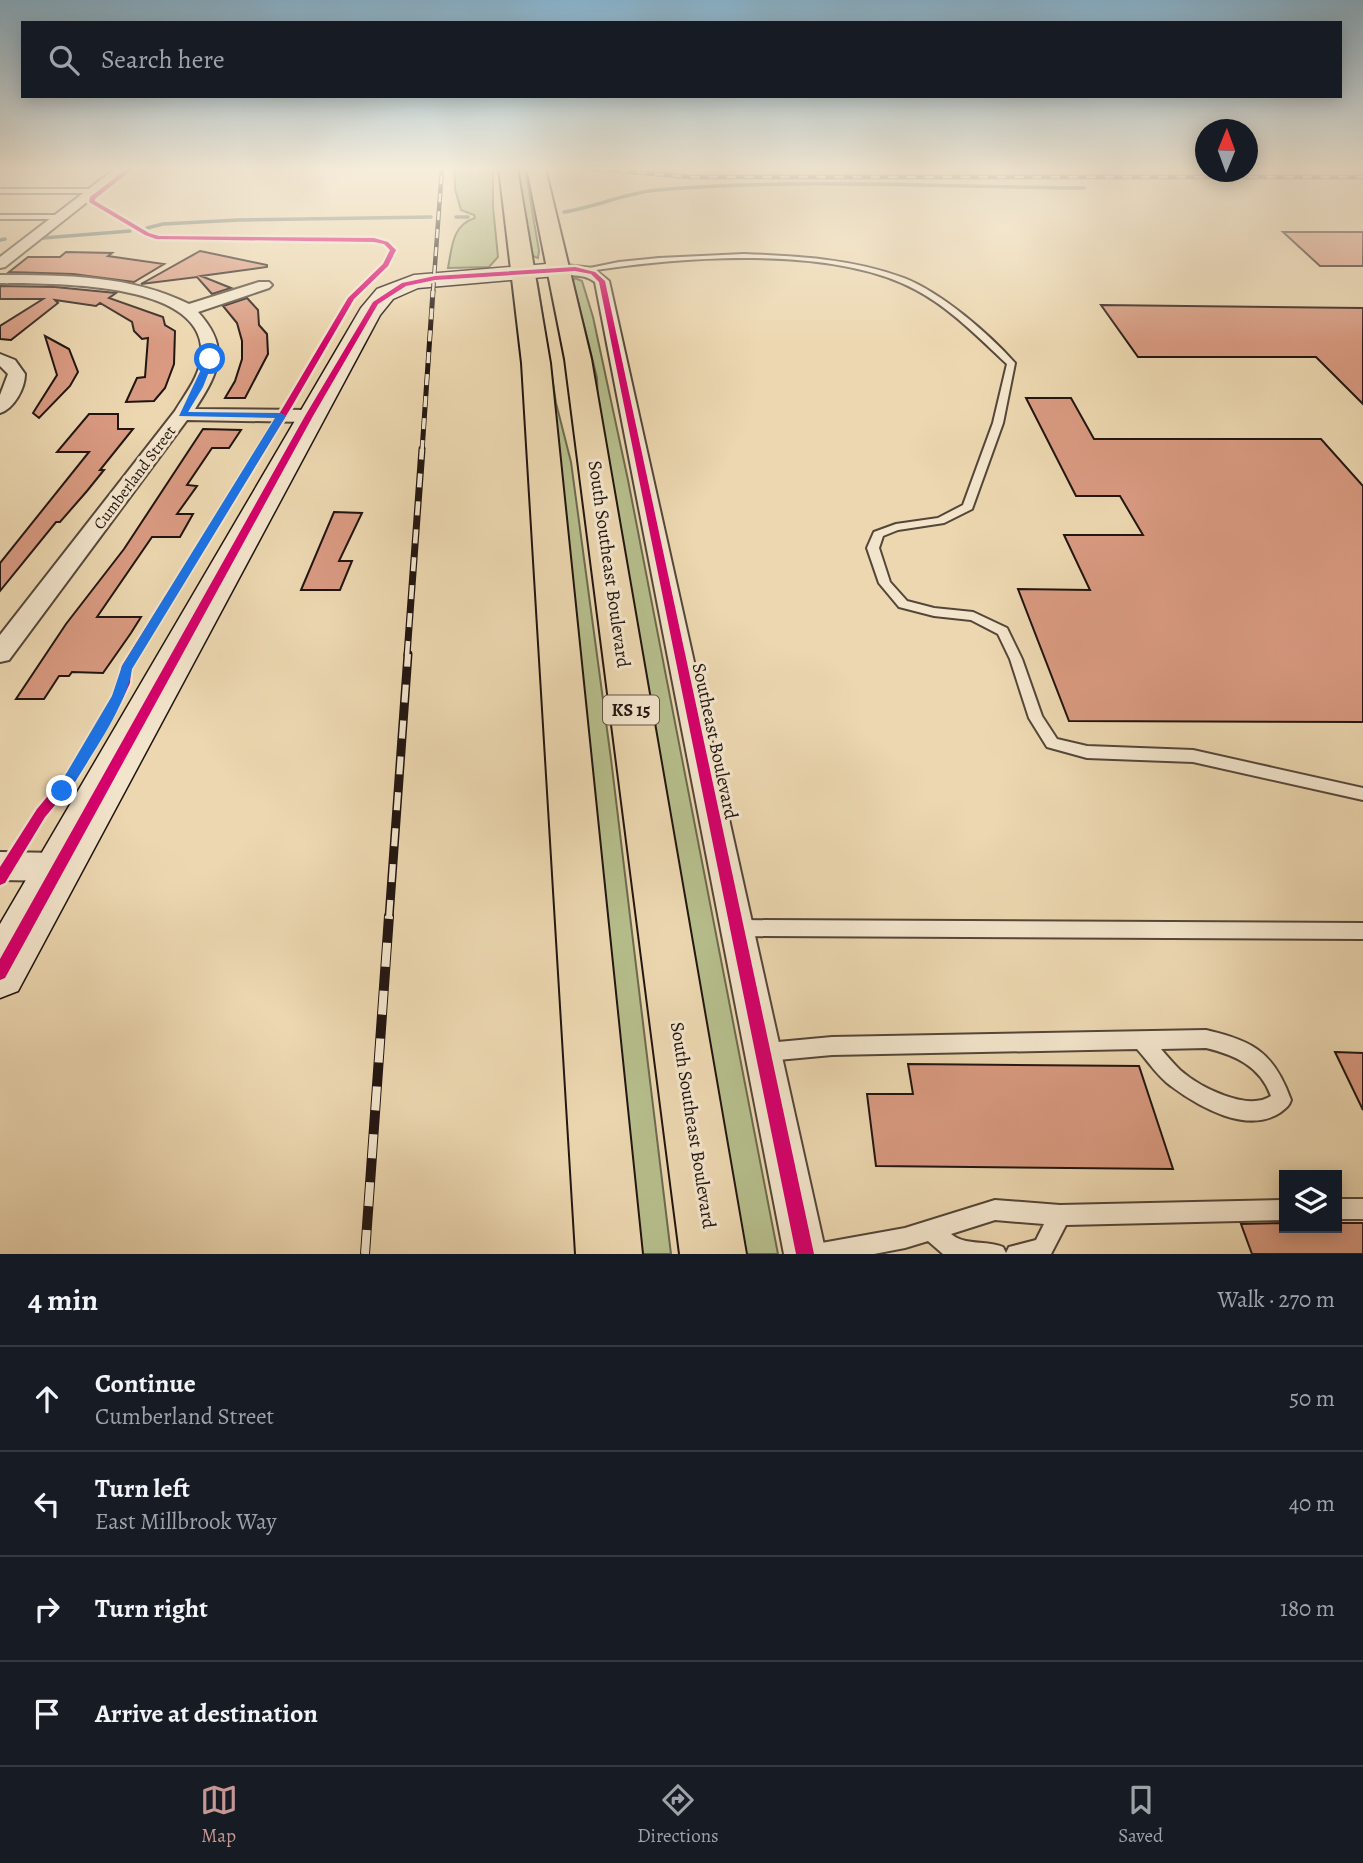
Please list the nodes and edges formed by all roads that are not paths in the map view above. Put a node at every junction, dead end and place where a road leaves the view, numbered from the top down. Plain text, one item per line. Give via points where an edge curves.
1 (49, 227) edge
2 (535, 227) edge
3 (547, 227) edge
4 (0, 264) edge
5 (556, 271) junction
6 (0, 279) edge
7 (264, 285) dead end
8 (187, 310) junction
9 (0, 359) edge
10 (0, 407) edge
11 (182, 414) junction
12 (309, 416) junction
13 (0, 617) edge
14 (27, 617) junction
15 (0, 653) edge
16 (1363, 794) edge
17 (0, 866) edge
18 (59, 867) junction
19 (737, 928) junction
20 (1363, 931) edge
21 (0, 973) edge
22 (1142, 1041) junction
23 (763, 1053) junction
24 (1342, 1209) edge
25 (1363, 1209) edge
26 (1279, 1210) edge
27 (1059, 1215) junction
28 (931, 1230) junction
29 (609, 1254) edge
30 (713, 1254) edge
31 (806, 1254) edge
32 (816, 1254) edge
33 (996, 1254) edge
34 (1016, 1254) edge

1 - 4 street
2 - 5 main road, South Southeast Boulevard / KS 15
3 - 5 main road, South Southeast Boulevard / KS 15
5 - 12 street via 424,280 385,294 369,313
5 - 16 lane via 671,258 801,259 852,266 902,280 951,310 1011,363 998,423 968,507 940,521 878,534 873,548 885,583 904,604 973,616 1003,631 1037,718 1052,743 1087,752 1193,756
5 - 19 street, Southeast Boulevard via 599,276 602,281
5 - 29 main road, South Southeast Boulevard / KS 15 via 536,363
5 - 30 main road, South Southeast Boulevard / KS 15 via 578,359
6 - 8 street, Cumberland Street via 111,284 145,291
7 - 8 street
8 - 11 street, Cumberland Street via 204,329 210,359
9 - 10 street via 18,374 15,388
11 - 12 street
11 - 14 street, Cumberland Street
12 - 18 street
13 - 14 street
14 - 15 street, Cumberland Street
17 - 18 street
18 - 21 street
19 - 20 lane
19 - 23 street, Southeast Boulevard
22 - 22 lane via 1206,1039 1225,1043 1259,1059 1276,1081 1282,1100 1266,1111 1244,1111 1212,1101 1175,1078
22 - 23 lane via 832,1046
23 - 31 street, Southeast Boulevard
24 - 25 lane
26 - 27 lane
27 - 28 lane via 995,1210
27 - 34 lane via 1042,1249
28 - 32 lane
28 - 33 lane via 954,1250

